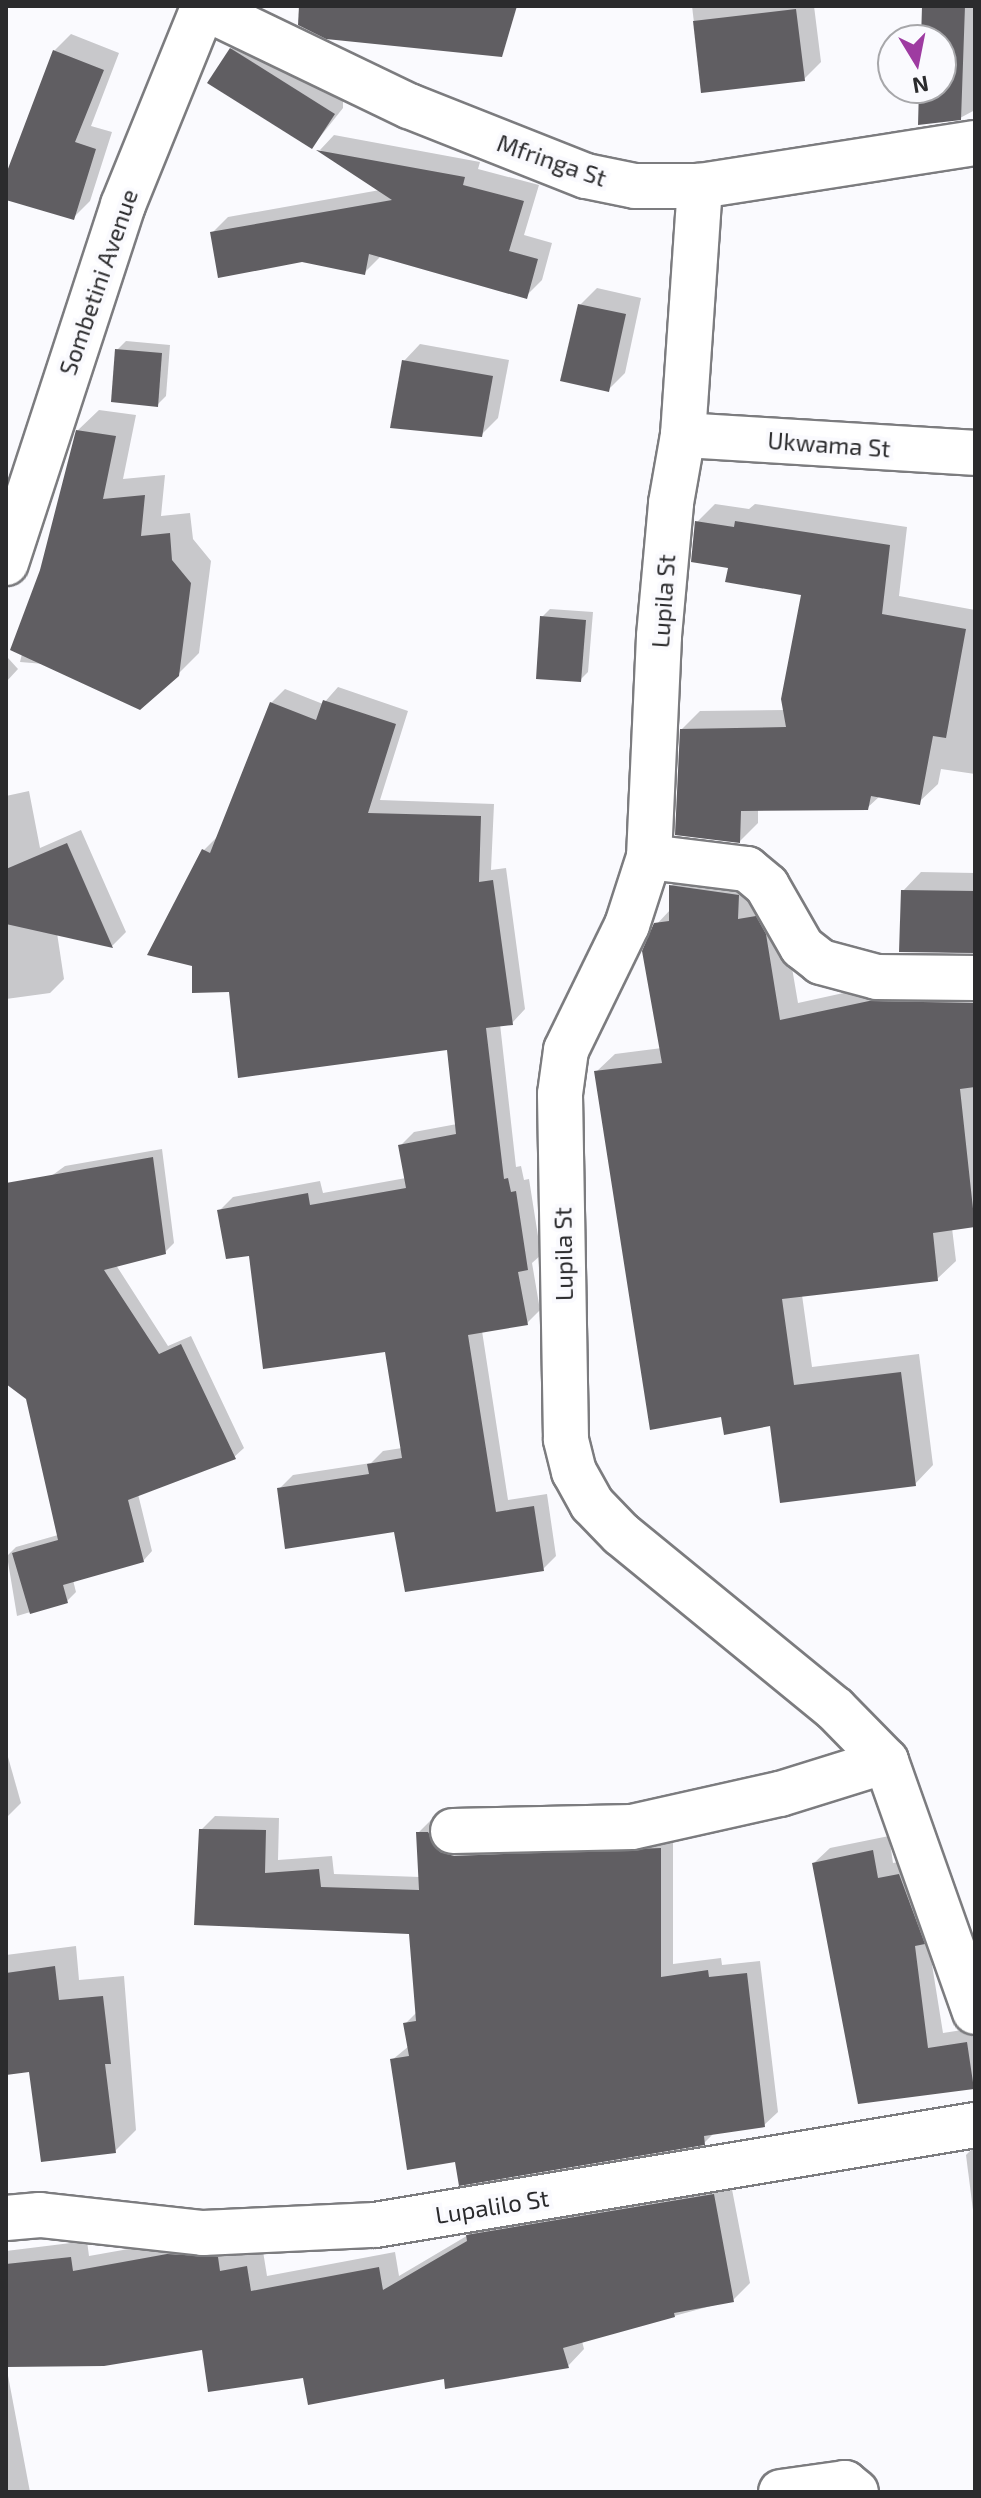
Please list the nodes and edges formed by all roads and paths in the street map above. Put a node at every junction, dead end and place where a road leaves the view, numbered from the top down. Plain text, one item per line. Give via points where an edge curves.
1 (203, 6) edge
2 (975, 143) edge
3 (700, 186) junction
4 (683, 435) junction
5 (975, 453) edge
6 (6, 563) edge
7 (649, 857) junction
8 (975, 978) edge
9 (886, 1761) junction
10 (453, 1831) dead end
11 (975, 2012) edge
12 (975, 2125) edge
13 (6, 2218) edge
14 (781, 2492) edge
15 (856, 2492) edge

1 - 3 street, Mfringa St via 409,106 573,171 635,186
1 - 6 street, Sombetini Avenue via 123,205
2 - 3 street, Mfringa St
3 - 4 street, Lupila St
4 - 5 street, Ukwama St
4 - 7 street, Lupila St via 659,636
7 - 8 street via 747,869 767,886 802,947 821,962 877,977
7 - 9 street, Lupila St via 627,925 566,1050 560,1094 566,1439 574,1472 592,1504 621,1534 835,1709
9 - 10 street via 766,1797 632,1827
9 - 11 street
12 - 13 street, Lupalilo St via 375,2225 203,2233 40,2215
14 - 15 street via 845,2483

